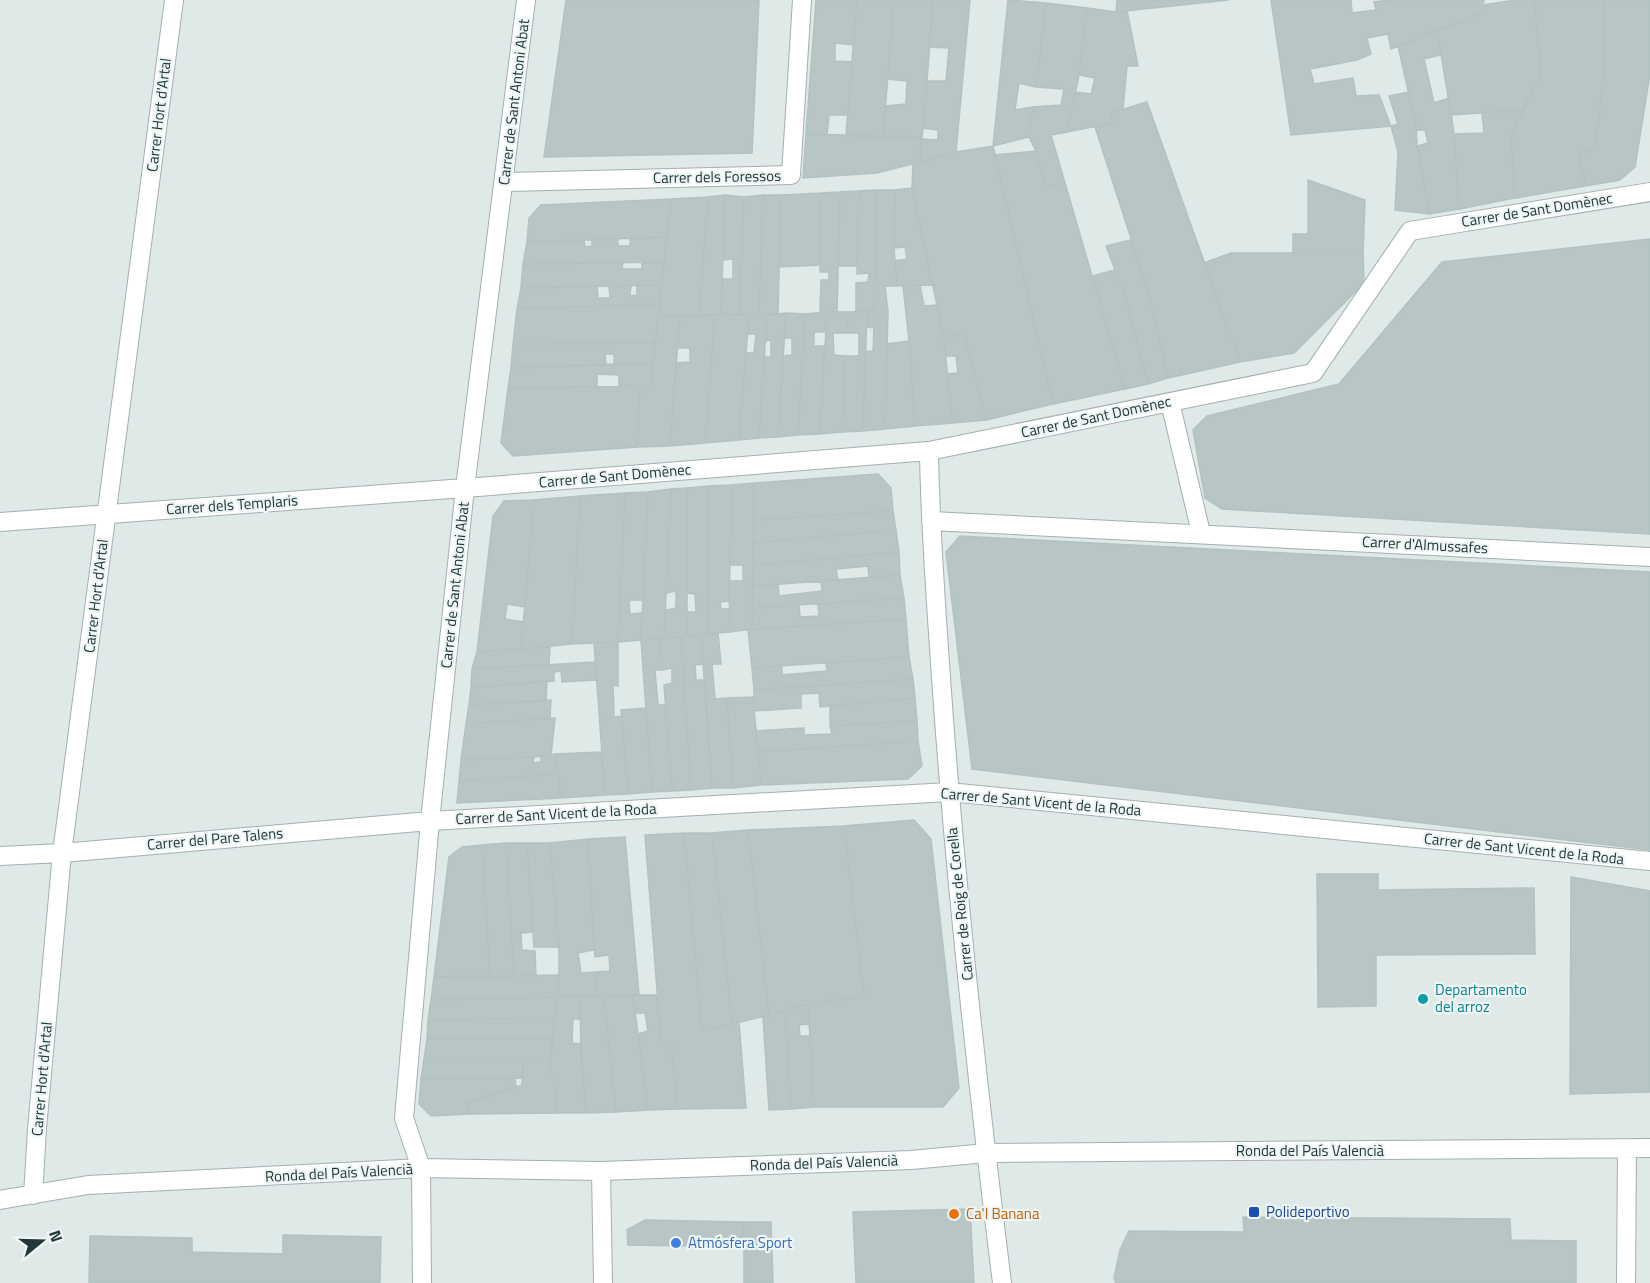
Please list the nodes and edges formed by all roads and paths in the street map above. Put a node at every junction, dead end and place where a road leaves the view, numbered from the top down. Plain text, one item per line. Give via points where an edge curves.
1 (174, 0) edge
2 (526, 0) edge
3 (802, 0) edge
4 (504, 182) junction
5 (1650, 192) edge
6 (1170, 402) junction
7 (929, 451) junction
8 (465, 488) junction
9 (106, 515) junction
10 (931, 521) junction
11 (0, 522) edge
12 (1201, 533) junction
13 (1650, 556) edge
14 (949, 792) junction
15 (430, 821) junction
16 (62, 853) junction
17 (0, 856) edge
18 (1650, 861) edge
19 (1650, 1148) edge
20 (1628, 1149) junction
21 (986, 1153) junction
22 (421, 1168) junction
23 (601, 1171) junction
24 (33, 1195) junction
25 (0, 1200) edge
26 (422, 1283) edge
27 (603, 1283) edge
28 (1002, 1283) edge
29 (1626, 1283) edge

1 - 9 street, Carrer Hort d'Artal
2 - 4 street, Carrer de Sant Antoni Abat
3 - 4 street, Carrer dels Foressos via 791,175
4 - 8 street, Carrer de Sant Antoni Abat
5 - 6 street, Carrer de Sant Domènec via 1410,231 1313,373
6 - 7 street, Carrer de Sant Domènec
6 - 12 street
7 - 8 street, Carrer de Sant Domènec
7 - 10 street, Carrer de Roig de Corella
8 - 9 street, Carrer dels Templaris
8 - 15 street, Carrer de Sant Antoni Abat
9 - 11 street, Carrer dels Templaris
9 - 16 street, Carrer Hort d'Artal
10 - 12 street, Carrer d'Almussafes
10 - 14 street, Carrer de Roig de Corella
12 - 13 street, Carrer d'Almussafes
14 - 15 street, Carrer de Sant Vicent de la Roda
14 - 18 street, Carrer de Sant Vicent de la Roda
14 - 21 street, Carrer de Roig de Corella
15 - 16 street, Carrer del Pare Talens
15 - 22 street, Carrer de Sant Antoni Abat via 404,1118
16 - 17 street, Carrer del Pare Talens
16 - 24 street, Carrer Hort d'Artal
19 - 20 street, Ronda del País Valencià
20 - 21 street, Ronda del País Valencià
20 - 29 street
21 - 23 street, Ronda del País Valencià via 911,1160
21 - 28 street, Carrer de Roig de Corella
22 - 23 street, Ronda del País Valencià
22 - 24 street, Ronda del País Valencià via 88,1185
22 - 26 street, Carrer de Sant Antoni Abat
23 - 27 street
24 - 25 street, Ronda del País Valencià

